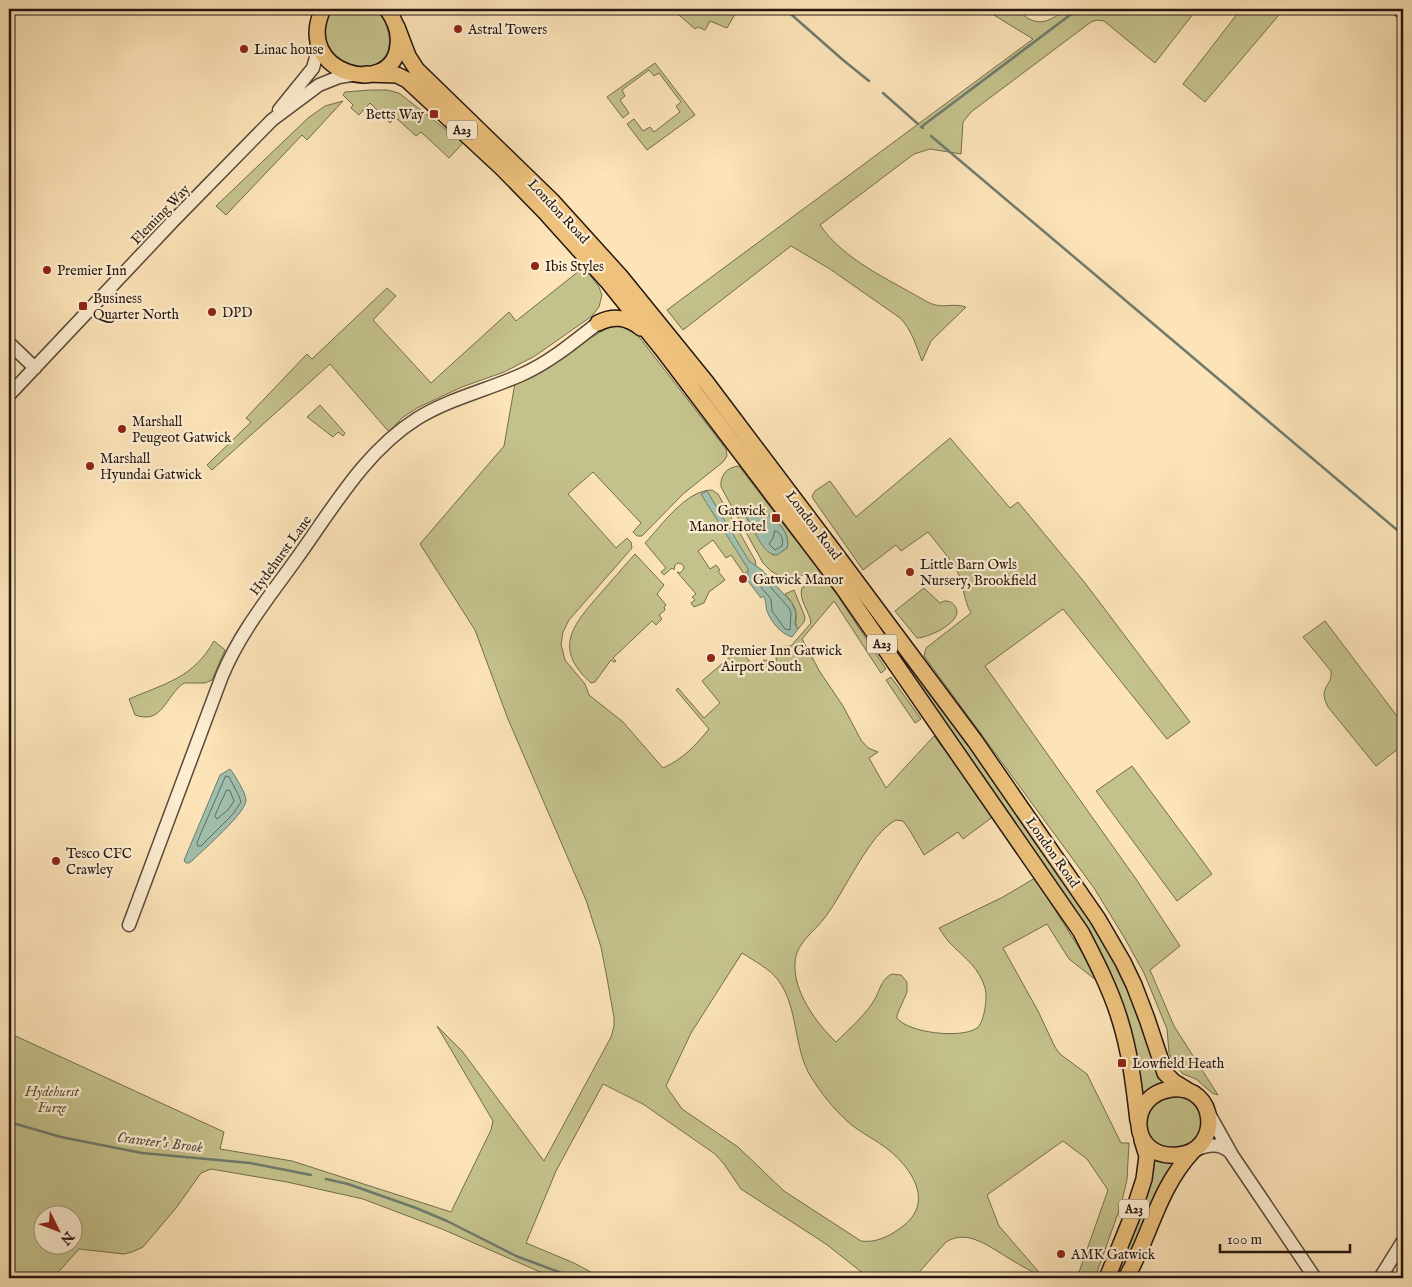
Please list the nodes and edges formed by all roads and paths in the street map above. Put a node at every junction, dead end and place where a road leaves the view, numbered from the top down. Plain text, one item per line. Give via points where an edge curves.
1 (313, 9) edge
2 (323, 9) edge
3 (387, 9) edge
4 (394, 9) edge
5 (1398, 9) edge
6 (1403, 12) edge
7 (397, 26) junction
8 (317, 32) junction
9 (363, 74) junction
10 (272, 120) junction
11 (609, 283) junction
12 (598, 323) junction
13 (9, 343) edge
14 (662, 349) junction
15 (9, 354) edge
16 (32, 371) junction
17 (9, 395) edge
18 (129, 926) dead end
19 (1187, 1090) junction
20 (1208, 1112) junction
21 (1138, 1121) junction
22 (1141, 1138) junction
23 (1194, 1150) junction
24 (1232, 1155) junction
25 (1403, 1241) edge
26 (1107, 1278) edge
27 (1126, 1278) edge
28 (1314, 1278) edge
29 (1380, 1278) edge

1 - 8 main road
2 - 8 main road
3 - 7 main road, London Road
4 - 7 street
5 - 6 street
7 - 9 main road via 395,58 383,70
7 - 19 main road, London Road / A23 via 417,70 553,202 620,276 706,382 896,634 975,741 1098,919 1134,985 1165,1073
8 - 9 main road, London Road via 322,53 331,64 345,72
8 - 10 street, Fleming Way via 313,68
9 - 10 street, Fleming Way via 339,77 319,85
9 - 11 main road, London Road / A23 via 397,75 410,82 502,168
10 - 16 street, Fleming Way
11 - 12 main road via 612,304
11 - 14 main road, London Road / A23
12 - 14 main road via 613,318 629,320
12 - 18 street, Hydehurst Lane via 524,374 447,403 418,418 387,442 357,475 233,650
13 - 16 street
14 - 21 main road, London Road / A23 via 843,588 1072,917 1102,974 1119,1016
15 - 16 street
16 - 17 street, Fleming Way
19 - 20 main road via 1199,1097
19 - 21 main road via 1168,1089 1155,1094 1142,1109
20 - 23 main road via 1208,1132
20 - 24 street
21 - 22 main road
22 - 23 main road via 1151,1149 1165,1155 1183,1155
22 - 26 main road, A23 via 1147,1156 1144,1179
23 - 24 street via 1218,1145
23 - 27 main road, A23 via 1166,1187
24 - 28 street
25 - 29 street

